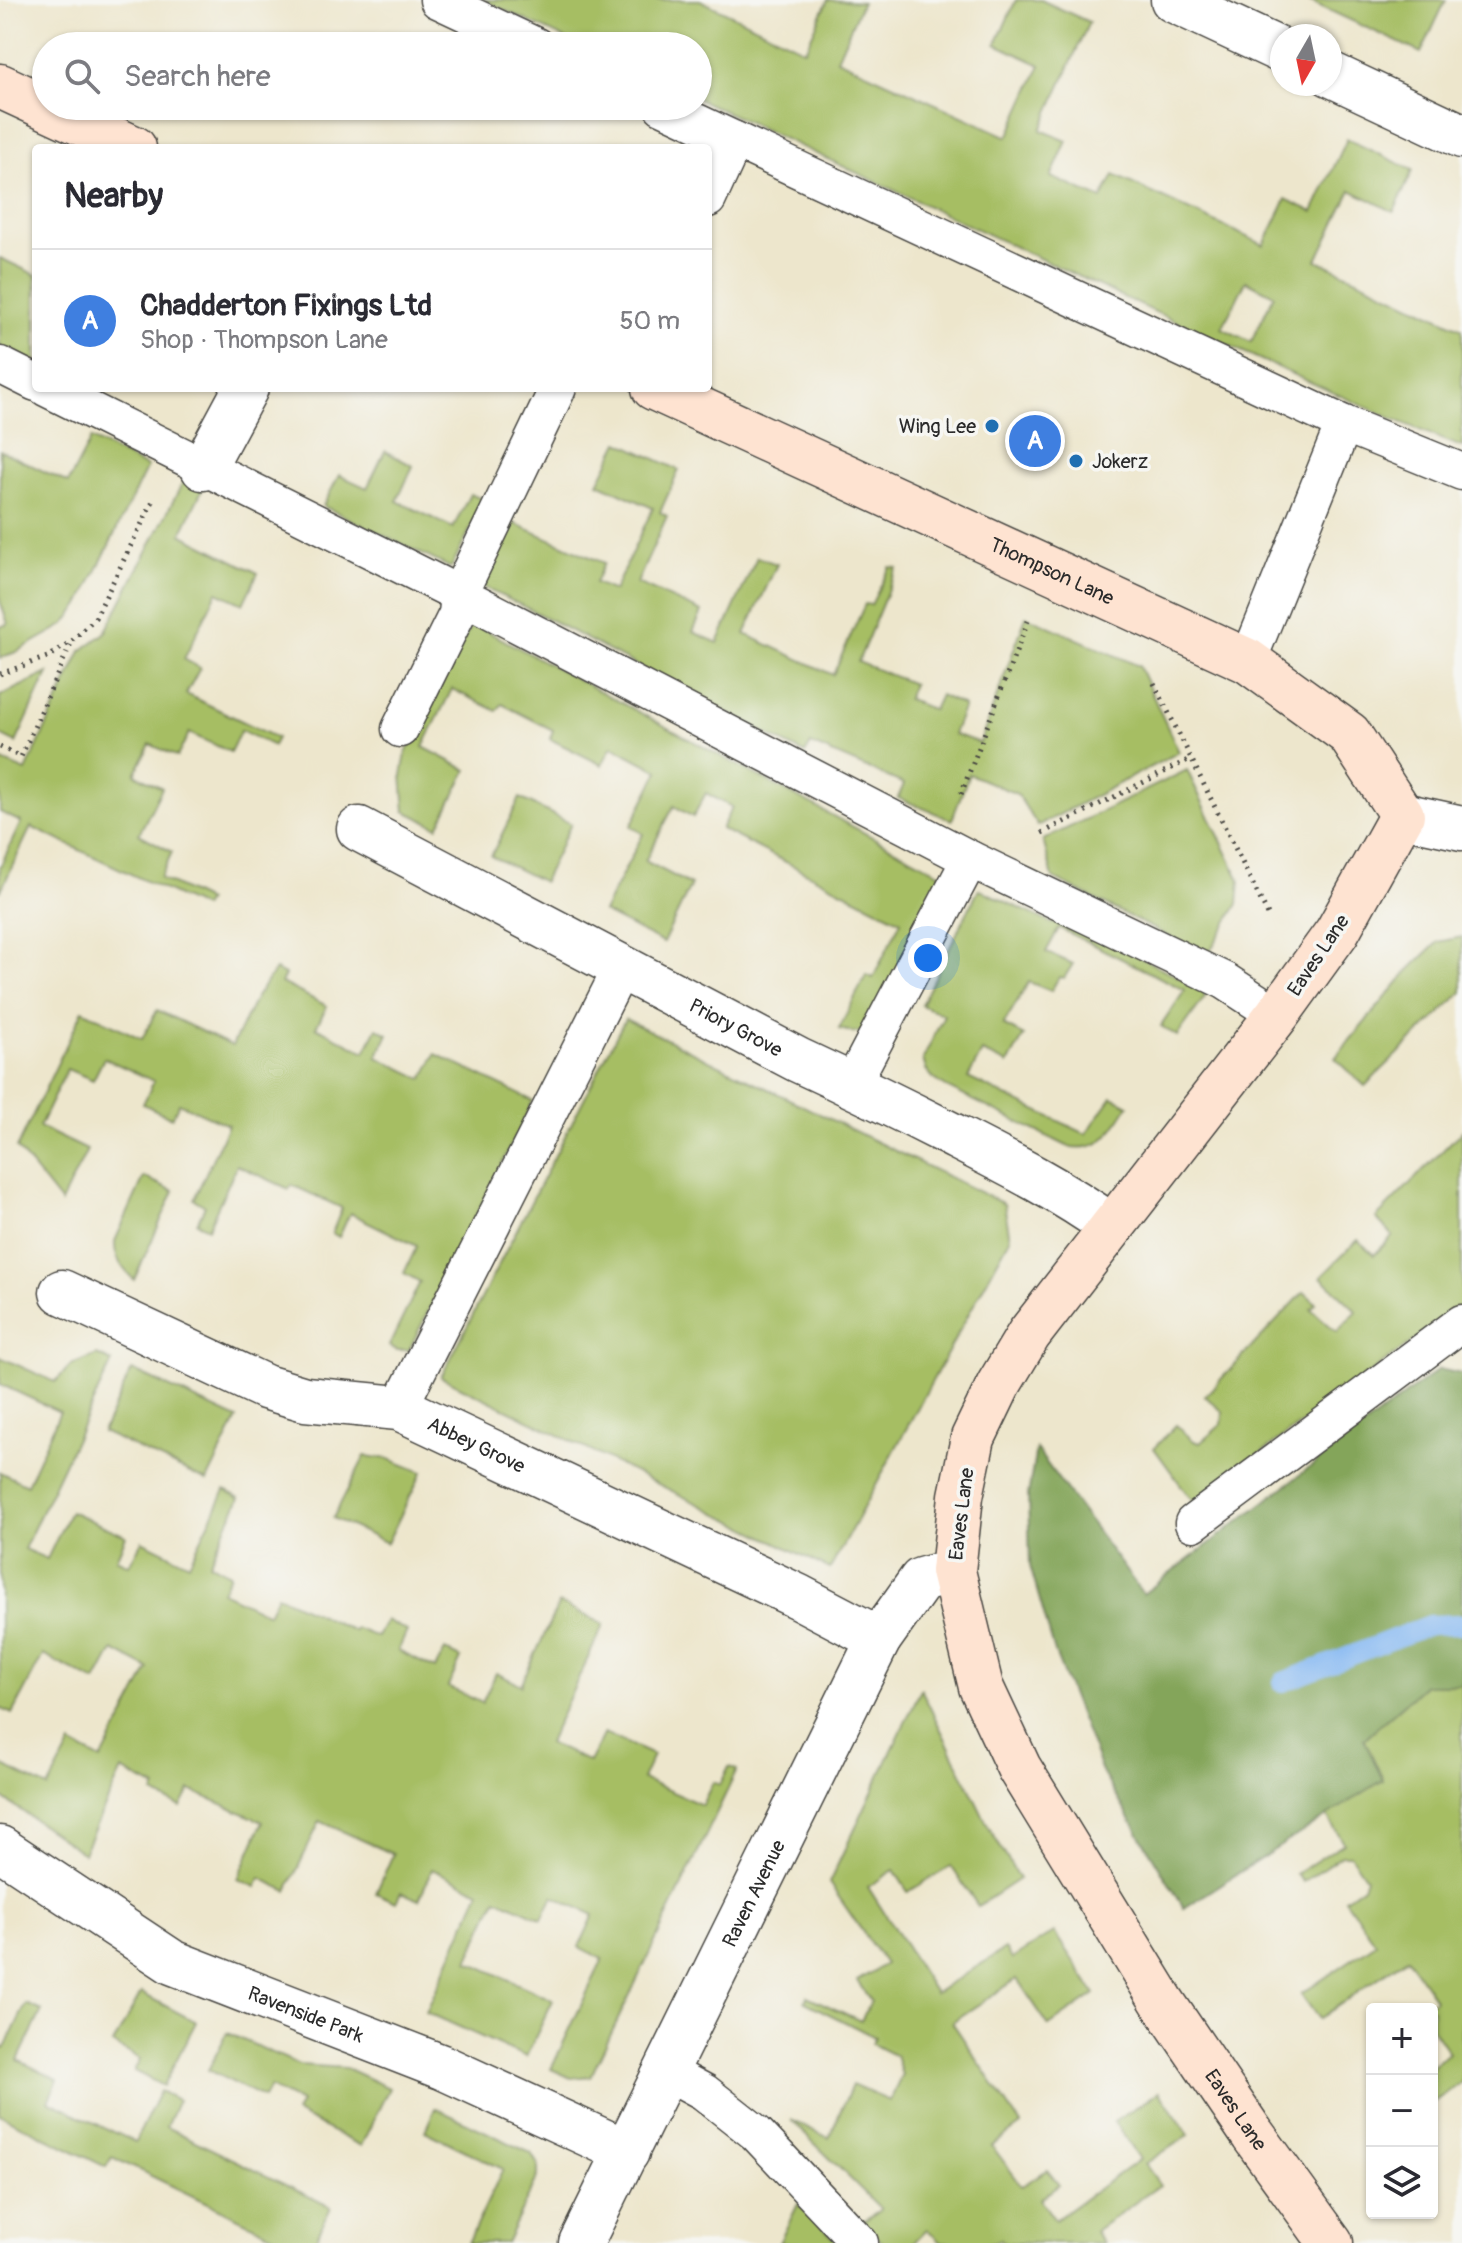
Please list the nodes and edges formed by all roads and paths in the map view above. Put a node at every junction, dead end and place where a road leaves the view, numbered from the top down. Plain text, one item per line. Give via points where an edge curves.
1 (438, 0) edge
2 (1173, 0) edge
3 (506, 32) edge
4 (1270, 45) edge
5 (1342, 80) edge
6 (0, 86) edge
7 (32, 101) edge
8 (73, 120) edge
9 (692, 120) edge
10 (1462, 136) edge
11 (735, 140) junction
12 (125, 144) edge
13 (712, 190) edge
14 (0, 365) edge
15 (32, 381) edge
16 (54, 392) edge
17 (244, 392) edge
18 (556, 392) edge
19 (663, 392) edge
20 (1344, 424) junction
21 (203, 468) junction
22 (1462, 472) edge
23 (459, 594) junction
24 (1029, 619) dead end
25 (73, 640) junction
26 (1248, 661) junction
27 (0, 674) edge
28 (1153, 679) dead end
29 (400, 729) dead end
30 (0, 747) edge
31 (1192, 758) junction
32 (1402, 815) junction
33 (1462, 828) edge
34 (359, 829) dead end
35 (956, 852) junction
36 (1270, 919) dead end
37 (622, 967) junction
38 (1277, 1015) junction
39 (852, 1084) junction
40 (1111, 1226) junction
41 (62, 1292) dead end
42 (1462, 1323) edge
43 (399, 1408) junction
44 (1193, 1523) dead end
45 (953, 1571) junction
46 (879, 1639) junction
47 (0, 1848) edge
48 (665, 2071) junction
49 (627, 2152) junction
50 (581, 2243) edge
51 (860, 2243) edge
52 (1331, 2243) edge

1 - 3 lane
2 - 4 street
5 - 10 street
6 - 7 main road
8 - 12 main road
9 - 11 lane
11 - 13 lane
11 - 20 lane
14 - 15 lane
16 - 21 lane
17 - 21 street
18 - 23 lane
19 - 26 main road, Thompson Lane
20 - 22 lane
20 - 26 lane
21 - 23 lane
21 - 25 path via 167,472 95,618
23 - 29 lane via 457,614
23 - 35 lane
24 - 35 path
25 - 27 path via 50,656
25 - 30 path via 21,757
26 - 32 main road, Thompson Lane via 1349,734
28 - 31 path
31 - 35 path via 1034,838
31 - 36 path
32 - 33 street
32 - 38 main road, Eaves Lane via 1337,932
34 - 37 street, Priory Grove
35 - 38 lane via 1225,981
35 - 39 lane
37 - 39 street, Priory Grove
37 - 43 lane
38 - 40 main road, Eaves Lane
39 - 40 street, Priory Grove via 1064,1193
40 - 45 main road, Eaves Lane via 1029,1334 973,1438
41 - 43 street, Abbey Grove via 265,1387 305,1399
42 - 44 lane
43 - 46 street, Abbey Grove
45 - 46 street, Raven Avenue via 921,1580
45 - 52 main road, Eaves Lane via 981,1687 1019,1768 1162,2001
46 - 48 street, Raven Avenue
47 - 49 street, Ravenside Park via 172,1962 442,2067
48 - 49 street, Raven Avenue
48 - 51 lane via 704,2092 756,2133
49 - 50 street, Raven Avenue

